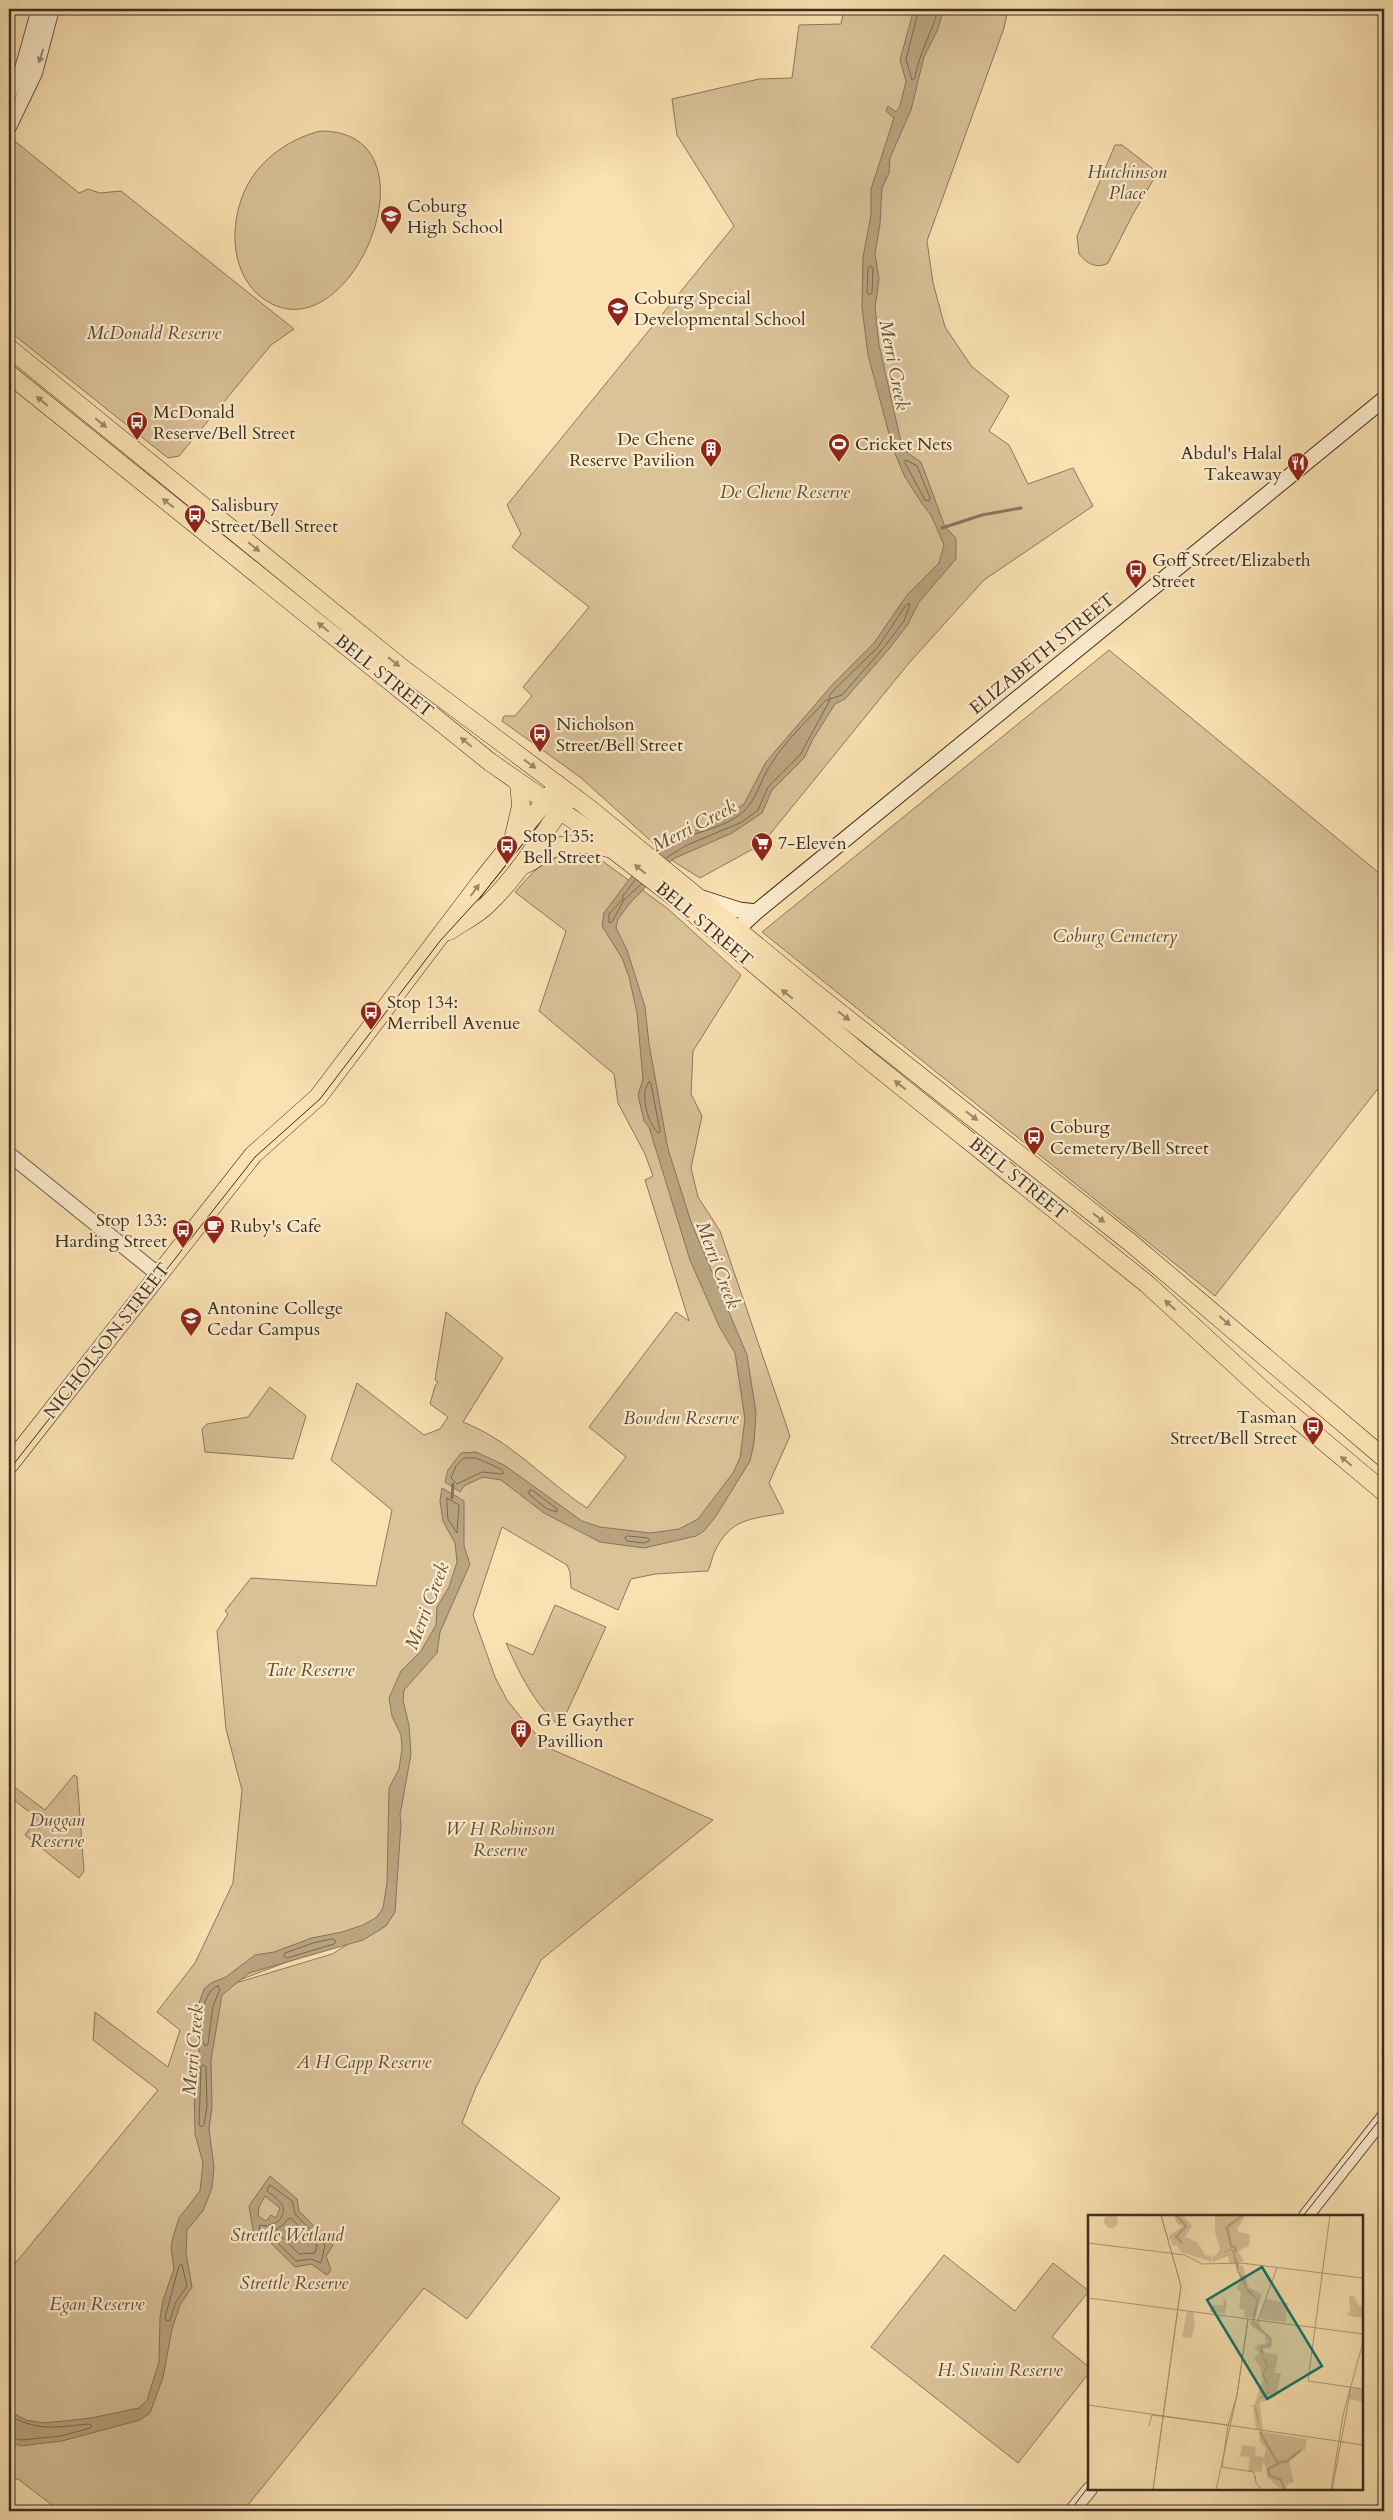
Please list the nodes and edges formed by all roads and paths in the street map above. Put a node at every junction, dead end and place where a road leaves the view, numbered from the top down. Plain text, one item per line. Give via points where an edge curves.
1 (45, 12) edge
2 (9, 94) edge
3 (9, 127) edge
4 (9, 348) edge
5 (9, 374) edge
6 (1384, 399) edge
7 (502, 744) junction
8 (490, 762) junction
9 (518, 783) junction
10 (565, 790) junction
11 (552, 806) junction
12 (512, 841) junction
13 (620, 847) junction
14 (519, 867) junction
15 (664, 879) junction
16 (701, 898) junction
17 (756, 912) junction
18 (731, 935) junction
19 (436, 943) junction
20 (9, 1154) edge
21 (159, 1275) junction
22 (1252, 1345) junction
23 (1241, 1371) junction
24 (1384, 1458) edge
25 (9, 1465) edge
26 (1384, 1492) edge
27 (1384, 2117) edge
28 (1307, 2215) edge
29 (1089, 2490) edge
30 (1072, 2511) edge

1 - 2 street
1 -> 3 street via 35,73
4 -> 7 main road, BELL STREET via 402,668
8 -> 5 main road, BELL STREET
6 - 17 main road, ELIZABETH STREET
7 - 8 main road
7 -> 10 main road, BELL STREET
8 - 9 main road, BELL STREET
9 - 11 main road, BELL STREET
9 - 12 main road via 521,806
10 - 11 main road, NICHOLSON STREET
10 - 13 main road, BELL STREET
11 - 12 main road, NICHOLSON STREET
11 - 13 main road, BELL STREET
11 - 14 main road, NICHOLSON STREET
19 -> 12 main road, NICHOLSON STREET
13 - 14 main road via 567,844
13 - 15 main road, BELL STREET
14 - 19 main road, NICHOLSON STREET via 486,906
15 - 16 main road, BELL STREET
15 - 18 main road, BELL STREET
16 - 17 main road
16 - 18 main road, BELL STREET
17 - 18 main road, ELIZABETH STREET
18 -> 22 main road, BELL STREET via 1139,1249
23 -> 18 main road, BELL STREET via 1147,1284 866,1058
19 - 21 main road, NICHOLSON STREET via 318,1097 253,1156
20 - 21 street
21 - 25 main road, NICHOLSON STREET
22 - 23 main road
22 - 24 main road, BELL STREET
26 -> 23 main road, BELL STREET
27 - 28 street
29 - 30 street

